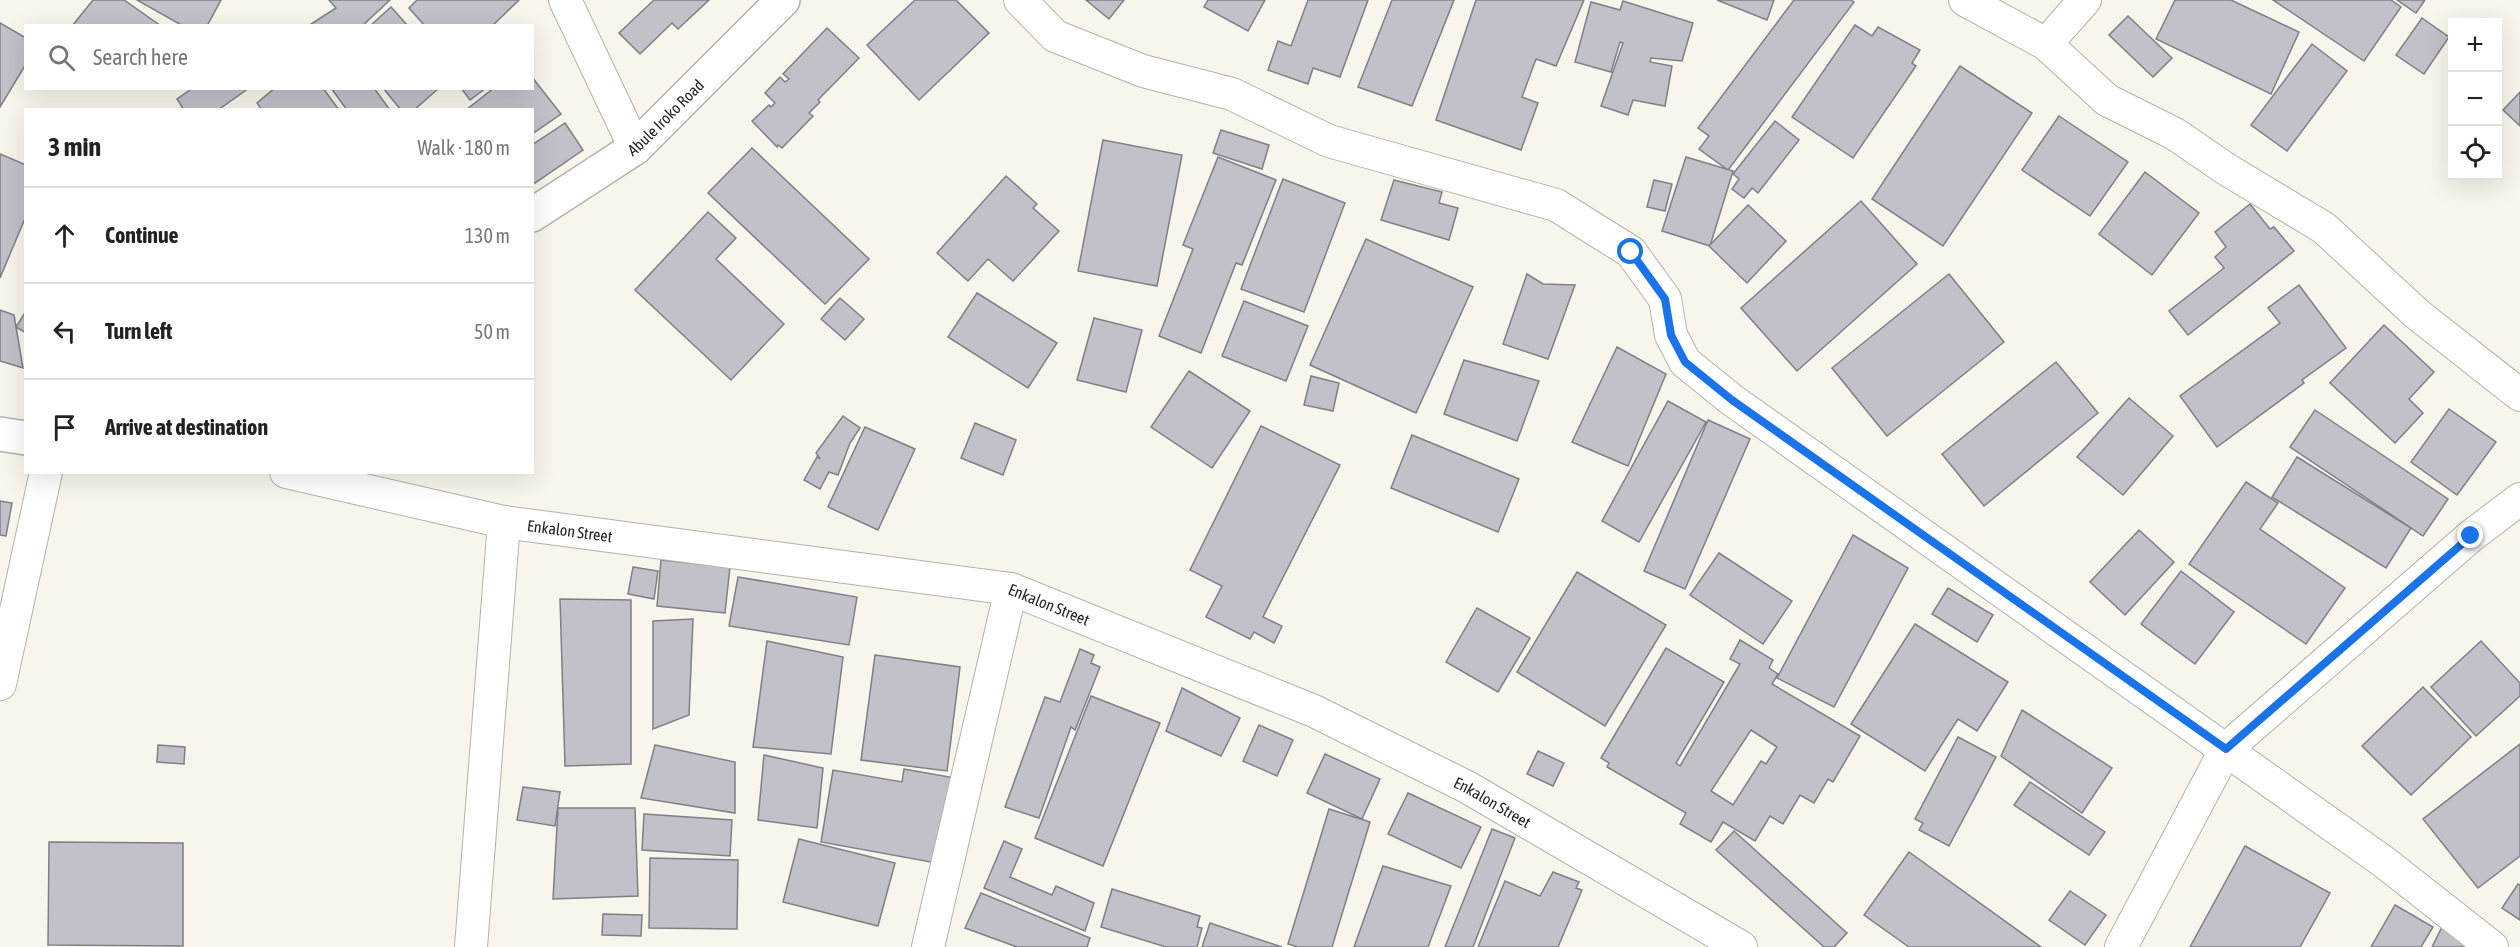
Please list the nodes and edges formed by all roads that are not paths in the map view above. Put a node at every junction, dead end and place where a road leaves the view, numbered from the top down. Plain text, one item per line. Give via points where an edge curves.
1 (565, 0) edge
2 (783, 0) edge
3 (1020, 0) edge
4 (1965, 0) edge
5 (2085, 0) edge
6 (2046, 44) junction
7 (635, 148) junction
8 (534, 214) edge
9 (2520, 395) edge
10 (0, 434) edge
11 (24, 438) edge
12 (46, 474) edge
13 (295, 474) edge
14 (2520, 499) edge
15 (504, 522) junction
16 (1011, 589) junction
17 (0, 684) edge
18 (2226, 749) junction
19 (471, 947) edge
20 (928, 947) edge
21 (1741, 947) edge
22 (2121, 947) edge
23 (2492, 947) edge

1 - 7 street
2 - 7 street, Abule Iroko Road
3 - 18 street via 1055,36 1143,71 1232,94 1329,141 1565,211 1631,252 1665,299 1671,335 1685,362 1732,400
4 - 6 street
5 - 6 street
6 - 9 street via 2108,100 2175,134 2324,228 2417,314
7 - 8 street, Abule Iroko Road
10 - 11 street
12 - 17 street
13 - 15 street, Enkalon Street
14 - 18 street via 2471,536
15 - 16 street, Enkalon Street
15 - 19 street
16 - 20 street
16 - 21 street, Enkalon Street via 1314,711 1467,787
18 - 22 street
18 - 23 street via 2384,862

